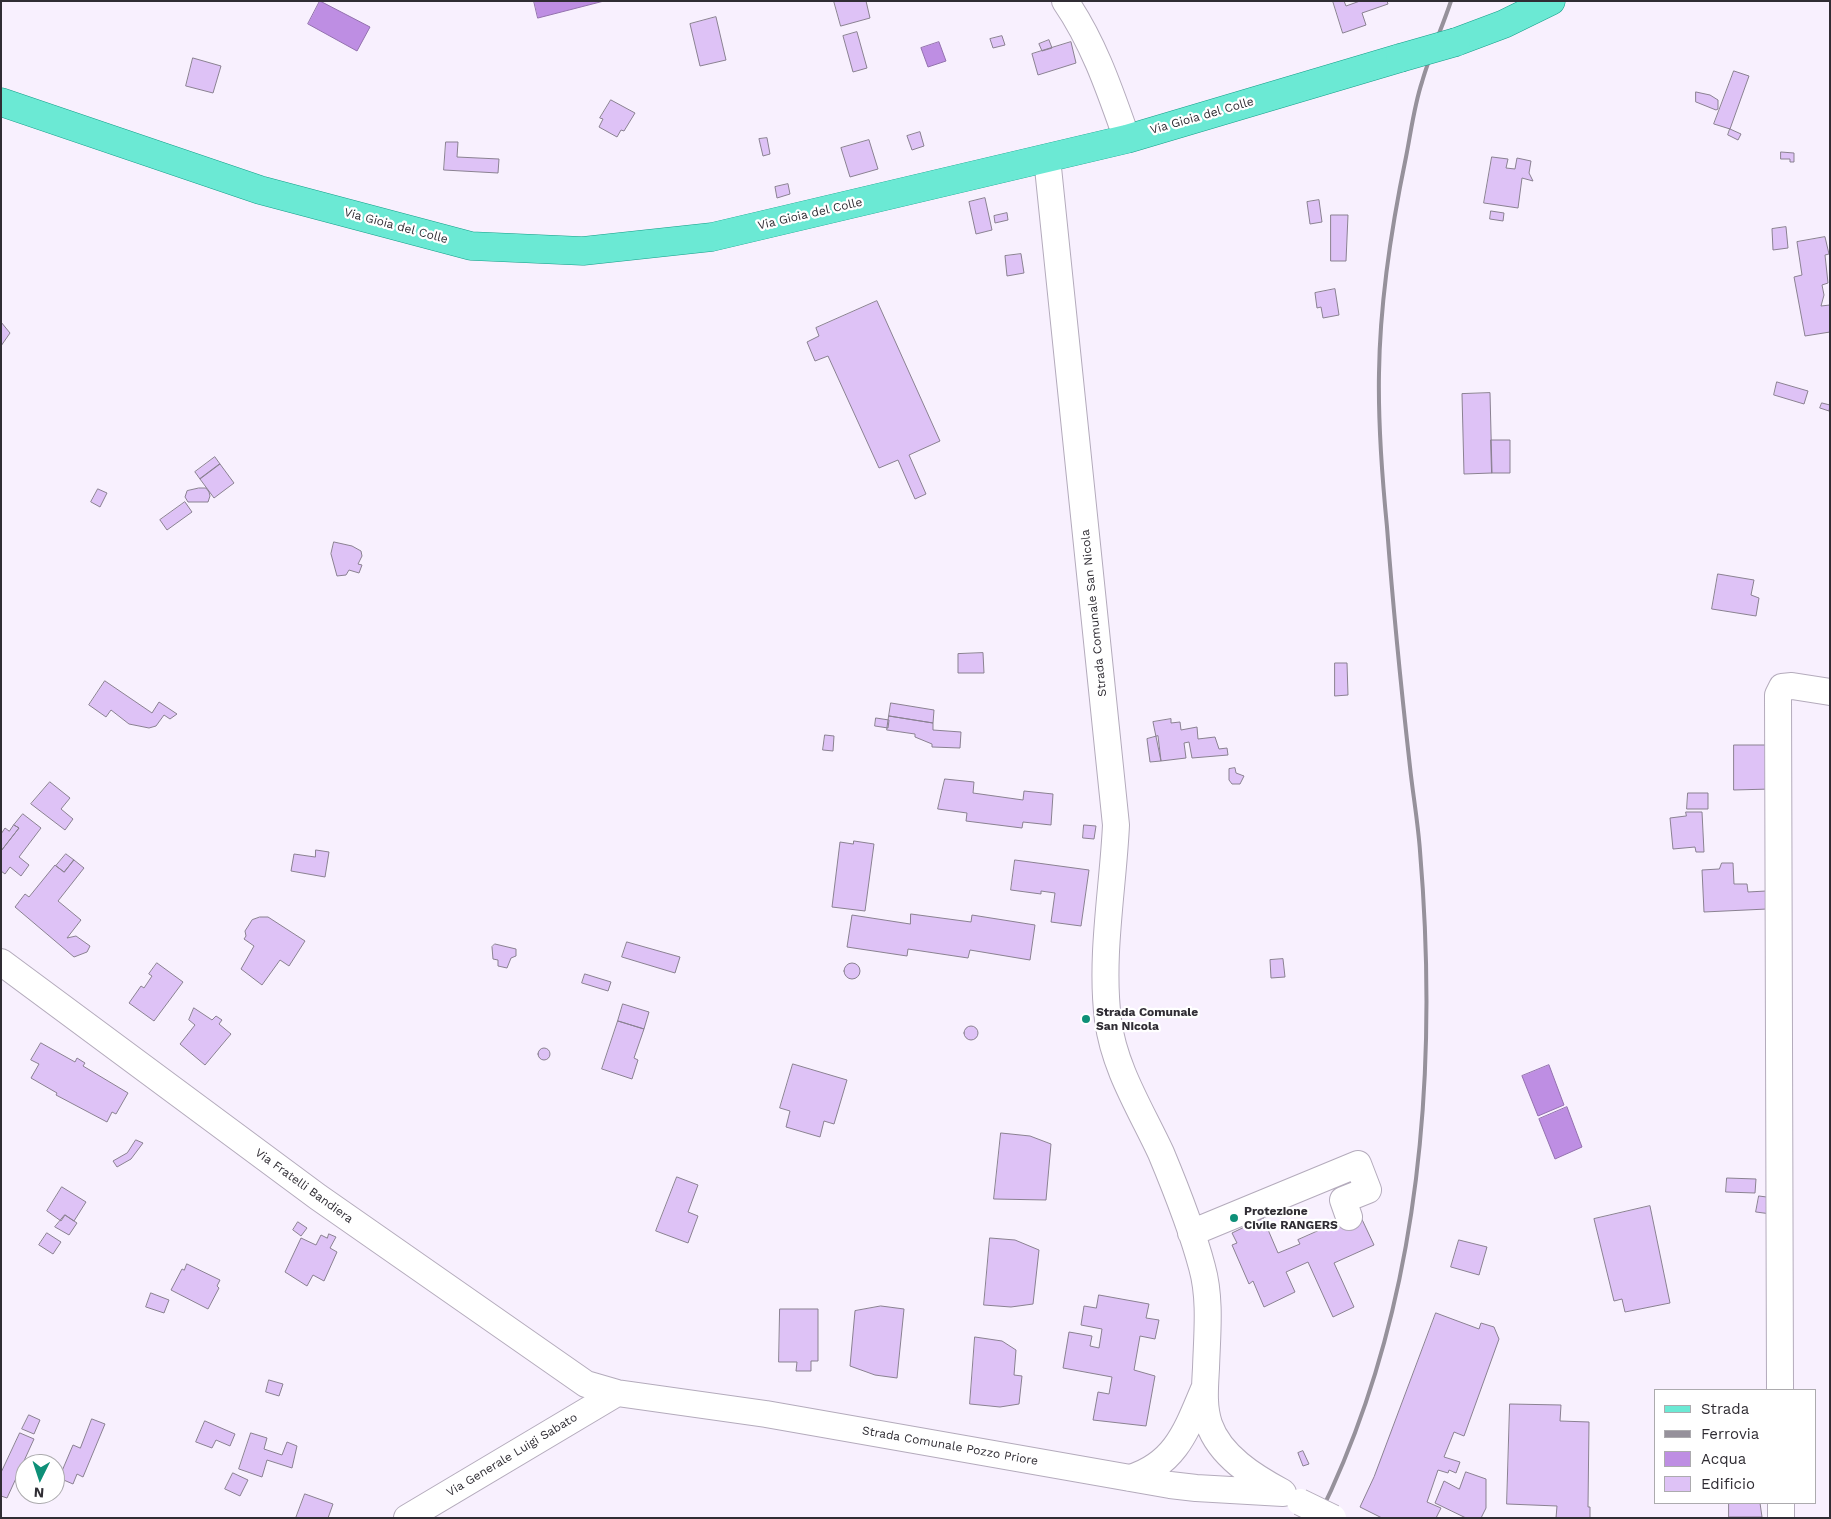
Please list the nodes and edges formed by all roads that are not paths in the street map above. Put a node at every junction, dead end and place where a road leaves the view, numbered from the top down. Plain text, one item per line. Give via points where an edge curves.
1 (1065, 1) edge
2 (1551, 1) edge
3 (1, 102) edge
4 (1127, 138) junction
5 (1047, 158) junction
6 (1830, 692) edge
7 (1, 962) edge
8 (1349, 1217) dead end
9 (1191, 1233) junction
10 (1204, 1388) junction
11 (1780, 1389) edge
12 (617, 1393) junction
13 (1235, 1461) junction
14 (1130, 1478) junction
15 (1216, 1490) junction
16 (1292, 1497) junction
17 (1781, 1504) edge
18 (407, 1518) edge
19 (1332, 1518) edge
20 (1781, 1518) edge

1 - 4 street via 1101,68
2 - 4 main road, Via Gioia del Colle, bridge via 1456,42
3 - 5 main road, Via Gioia del Colle via 260,190 472,246 584,251 712,237
4 - 5 main road, Via Gioia del Colle
5 - 9 street, Strada Comunale San Nicola via 1116,825 1105,960 1108,1022 1122,1072 1161,1155
6 - 11 street via 1792,686 1782,687 1778,695
7 - 12 street, Via Fratelli Bandiera via 350,1220 586,1384
8 - 9 street via 1343,1200 1368,1190 1358,1164
9 - 10 street, Strada Comunale San Nicola via 1206,1290
10 - 13 street via 1209,1425
10 - 14 street via 1170,1455 1150,1470
12 - 14 street, Strada Comunale Pozzo Priore via 766,1414
12 - 18 street, Via Generale Luigi Sabato
13 - 15 street
13 - 16 street
14 - 15 street, Strada Comunale Pozzo Priore
15 - 16 street, Strada Comunale Pozzo Priore
16 - 19 street, bridge
17 - 20 street

